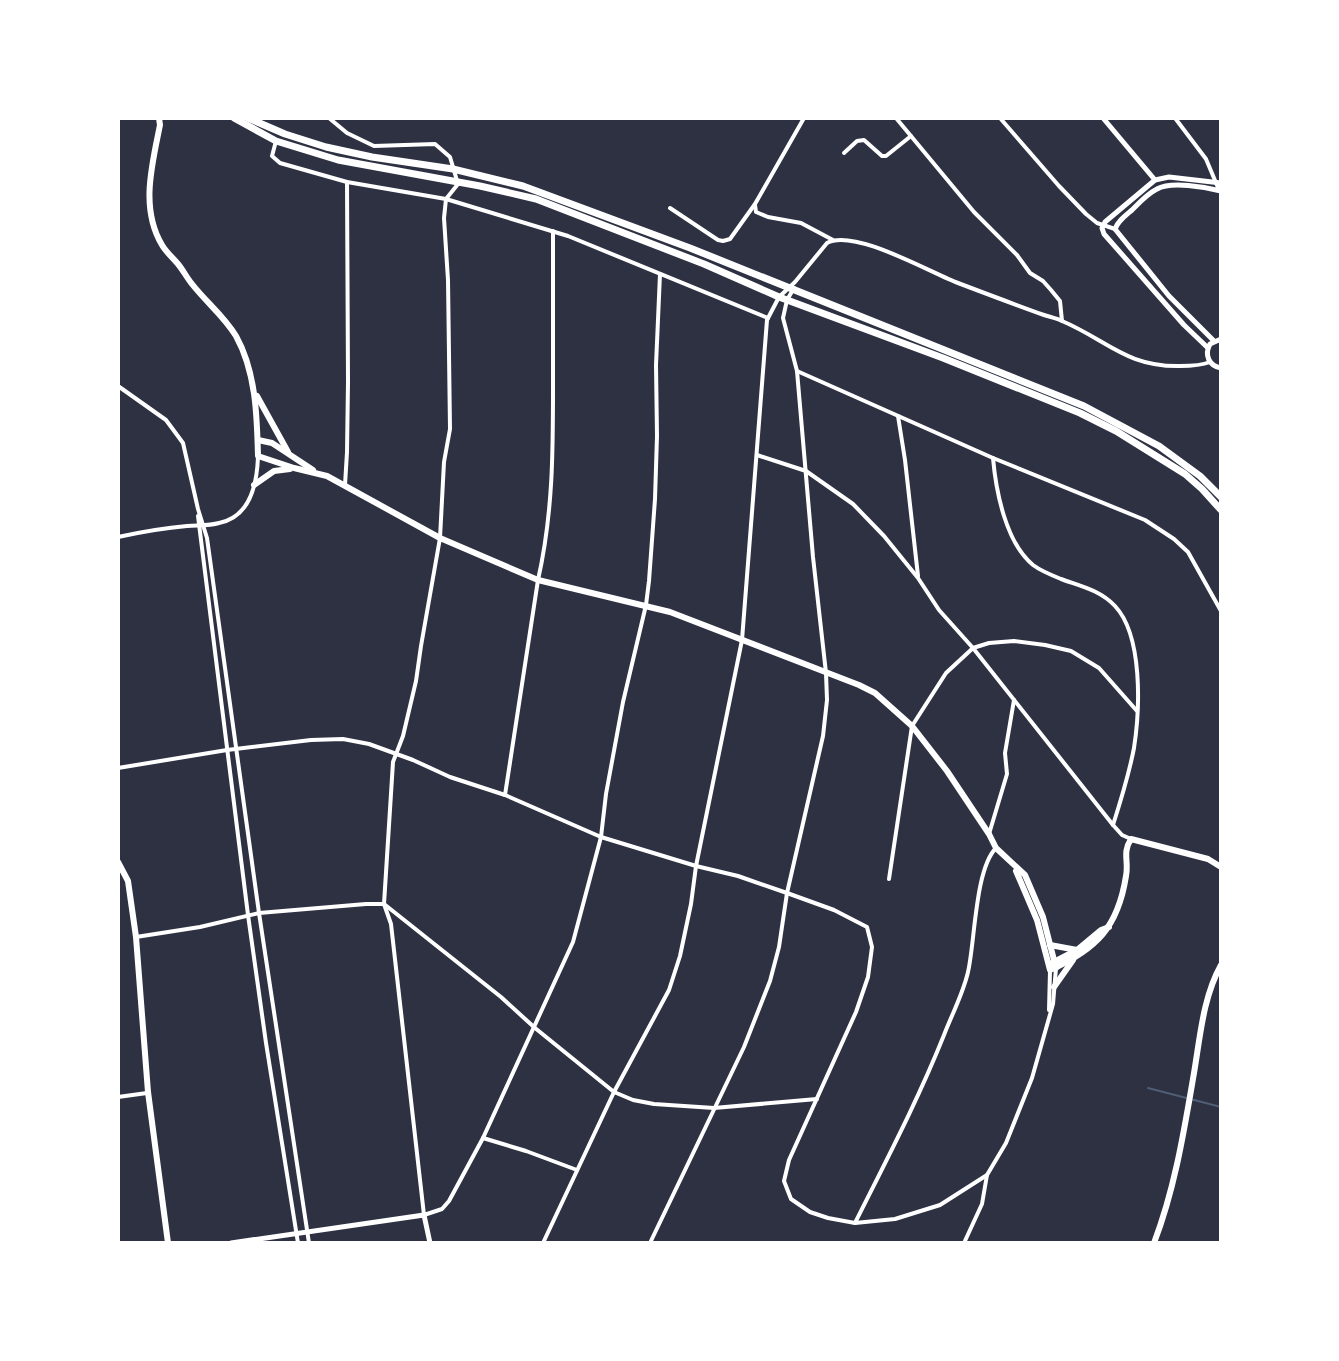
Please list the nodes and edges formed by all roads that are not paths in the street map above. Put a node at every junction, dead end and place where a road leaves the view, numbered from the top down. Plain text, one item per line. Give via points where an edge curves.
1 (167, 118) edge
2 (234, 118) edge
3 (248, 118) edge
4 (329, 118) edge
5 (804, 118) edge
6 (896, 118) edge
7 (1000, 118) edge
8 (1103, 118) edge
9 (1175, 118) edge
10 (159, 122) edge
11 (911, 136) junction
12 (276, 141) junction
13 (844, 153) dead end
14 (453, 169) junction
15 (1155, 180) junction
16 (347, 182) junction
17 (458, 184) junction
18 (1220, 187) edge
19 (1160, 188) junction
20 (446, 199) junction
21 (755, 204) junction
22 (670, 208) dead end
23 (1103, 226) junction
24 (1115, 229) junction
25 (553, 231) junction
26 (833, 240) junction
27 (660, 274) junction
28 (792, 286) junction
29 (783, 298) junction
30 (768, 318) junction
31 (1062, 321) junction
32 (1221, 339) edge
33 (1214, 341) junction
34 (1208, 348) junction
35 (1210, 362) junction
36 (1221, 368) edge
37 (797, 371) junction
38 (118, 386) edge
39 (254, 392) junction
40 (898, 416) junction
41 (258, 440) junction
42 (288, 452) junction
43 (757, 455) junction
44 (258, 456) junction
45 (993, 458) junction
46 (294, 468) junction
47 (806, 471) junction
48 (316, 472) junction
49 (254, 485) junction
50 (345, 485) junction
51 (1221, 497) edge
52 (1221, 510) edge
53 (200, 525) junction
54 (118, 537) edge
55 (440, 538) junction
56 (918, 578) junction
57 (205, 580) junction
58 (214, 580) junction
59 (538, 580) junction
60 (646, 605) junction
61 (1221, 611) edge
62 (742, 640) junction
63 (973, 648) junction
64 (826, 673) junction
65 (1014, 700) junction
66 (1137, 711) junction
67 (912, 726) junction
68 (235, 749) junction
69 (227, 750) junction
70 (395, 755) junction
71 (118, 768) edge
72 (505, 795) junction
73 (1113, 825) junction
74 (989, 834) junction
75 (601, 837) junction
76 (1131, 839) junction
77 (996, 848) junction
78 (118, 862) edge
79 (1013, 865) junction
80 (696, 866) junction
81 (1221, 867) edge
82 (889, 879) dead end
83 (787, 893) junction
84 (384, 904) junction
85 (259, 913) junction
86 (248, 915) junction
87 (136, 937) junction
88 (1050, 945) junction
89 (1077, 953) junction
90 (1221, 965) edge
91 (1052, 966) junction
92 (1054, 987) junction
93 (1049, 1016) junction
94 (535, 1028) junction
95 (148, 1092) junction
96 (614, 1092) junction
97 (118, 1097) edge
98 (817, 1099) junction
99 (714, 1108) junction
100 (483, 1138) junction
101 (577, 1170) junction
102 (987, 1175) junction
103 (424, 1215) junction
104 (855, 1223) junction
105 (308, 1231) junction
106 (295, 1233) junction
107 (168, 1243) edge
108 (231, 1243) edge
109 (298, 1243) edge
110 (309, 1243) edge
111 (430, 1243) edge
112 (543, 1243) edge
113 (650, 1243) edge
114 (964, 1243) edge
115 (1154, 1243) edge

1 - 10 main road
2 - 12 highway
3 - 14 highway via 326,147
4 - 14 street via 374,146 435,144 450,157
5 - 21 street
6 - 11 street
7 - 23 street via 1059,186
8 - 15 street
9 - 18 street
10 - 39 main road via 149,199 156,232 163,248 238,339
11 - 13 street via 886,156 864,140
11 - 31 street via 974,212 1060,301
12 - 16 street via 275,160
12 - 17 highway via 338,160
14 - 17 street
14 - 28 highway via 542,192
15 - 18 street via 1169,177
15 - 19 street
15 - 23 street
16 - 20 street
16 - 50 street
17 - 20 street
17 - 29 highway via 536,199
18 - 19 street
19 - 24 street
20 - 25 street
20 - 55 street via 450,429
21 - 22 street via 723,241
21 - 26 street via 756,212 801,223
23 - 24 street
23 - 34 street via 1104,234
24 - 33 street
25 - 27 street
25 - 59 street via 554,458
26 - 28 street
26 - 31 street via 869,245
27 - 30 street
27 - 60 street via 655,499
28 - 29 street
28 - 51 highway via 1084,406 1159,446
29 - 30 street
29 - 37 street via 784,325
29 - 52 highway via 1080,413 1185,474
30 - 43 street
31 - 35 street via 1144,363
32 - 33 street
33 - 34 street
34 - 35 street
35 - 36 street
37 - 40 street
37 - 47 street
38 - 53 street via 157,412 179,435
39 - 41 main road
39 - 42 main road
40 - 45 street
40 - 56 street
41 - 42 main road
41 - 44 main road
42 - 48 main road
43 - 47 street
43 - 62 street
44 - 46 main road
44 - 49 street
45 - 61 street via 1160,529 1188,552
45 - 66 street via 999,496 1021,551 1041,570 1105,597 1126,622 1134,654
46 - 48 main road
46 - 49 main road via 274,471
47 - 56 street via 853,504
47 - 64 street
48 - 50 main road
49 - 53 street via 238,514 222,523
50 - 55 main road
53 - 54 street
53 - 57 street
53 - 58 street
55 - 59 main road
55 - 70 street via 416,681
56 - 63 street
57 - 58 street
57 - 69 street
58 - 68 street
59 - 60 main road
59 - 72 street
60 - 62 main road
60 - 75 street
62 - 64 main road
62 - 80 street
63 - 65 street
63 - 66 street via 1014,641 1071,651 1099,668
63 - 67 street via 946,673
64 - 67 main road via 875,693
64 - 83 street via 823,736
65 - 73 street
65 - 74 street via 1007,774
66 - 73 street via 1133,750
67 - 74 main road
67 - 82 street
68 - 69 street
68 - 70 street via 343,739
68 - 85 street
69 - 71 street
69 - 86 street
70 - 72 street
70 - 84 street
72 - 75 street
73 - 76 street
74 - 77 main road
75 - 80 street
75 - 94 street via 573,942
76 - 81 main road
76 - 89 main road via 1125,848 1127,872 1115,917
77 - 79 main road
77 - 104 street via 985,869 958,1003 925,1084
78 - 87 main road via 128,881
79 - 88 main road via 1025,875
79 - 91 main road
80 - 83 street
80 - 96 street via 669,990
83 - 98 street via 867,927 872,947 856,1012
83 - 99 street via 770,981
84 - 85 street
84 - 94 street
84 - 103 street via 391,924
85 - 86 street
85 - 105 street
86 - 87 street
86 - 106 street
87 - 95 main road
88 - 89 main road
88 - 91 main road
89 - 91 main road
89 - 92 main road
90 - 115 main road via 1209,994 1176,1172
91 - 92 street
91 - 93 street
92 - 93 street
93 - 102 street via 1032,1078
94 - 96 street
94 - 100 street
95 - 97 street
95 - 107 main road
96 - 99 street via 654,1104
96 - 101 street
98 - 99 street
98 - 104 street via 784,1181 791,1199 810,1212
99 - 113 street
100 - 101 street
100 - 103 street via 449,1201
101 - 112 street
102 - 104 street via 940,1205 895,1219
102 - 114 street via 982,1204
103 - 105 street
103 - 111 street
105 - 106 street
105 - 110 street
106 - 108 street
106 - 109 street

